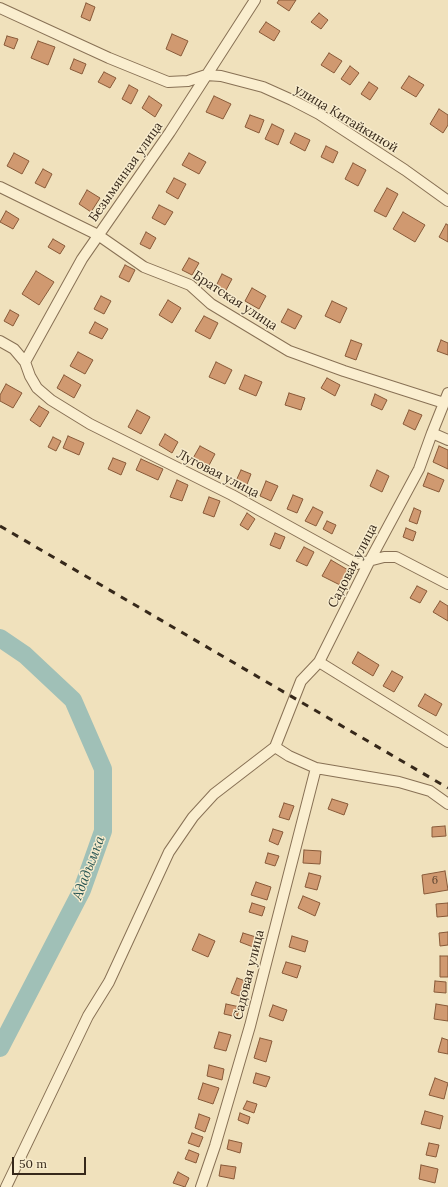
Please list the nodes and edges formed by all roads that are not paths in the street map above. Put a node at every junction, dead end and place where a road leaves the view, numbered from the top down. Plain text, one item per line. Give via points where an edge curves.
1 (255, 0) edge
2 (0, 8) edge
3 (206, 74) junction
4 (0, 187) edge
5 (448, 201) edge
6 (98, 235) junction
7 (0, 341) edge
8 (25, 362) junction
9 (446, 398) edge
10 (432, 433) junction
11 (448, 440) edge
12 (369, 562) junction
13 (448, 584) edge
14 (319, 662) junction
15 (448, 742) edge
16 (275, 747) junction
17 (316, 768) junction
18 (448, 804) edge
19 (6, 1187) edge
20 (201, 1187) edge

1 - 3 street, Безымянная улица
2 - 3 street, улица Китайкиной via 168,82 188,81
3 - 5 street, улица Китайкиной via 263,87 319,114
3 - 6 street, Безымянная улица via 170,132
4 - 6 street, Братская улица
6 - 8 street, Безымянная улица
6 - 9 street, Братская улица via 144,267 190,285 211,304 289,351 344,371
7 - 8 street, Луговая улица via 14,349
8 - 12 street, Луговая улица via 37,388 66,410 357,564
9 - 10 street, Садовая улица
10 - 11 street
10 - 12 street, Садовая улица via 420,469
12 - 13 street, Луговая улица via 384,557 396,557
12 - 14 street, Садовая улица
14 - 15 street
14 - 16 street, Садовая улица via 301,682
16 - 17 street
16 - 19 street via 214,794 193,816 169,852 109,982 88,1016
17 - 18 street via 399,782 430,791
17 - 20 street, Садовая улица via 250,1026 216,1146

